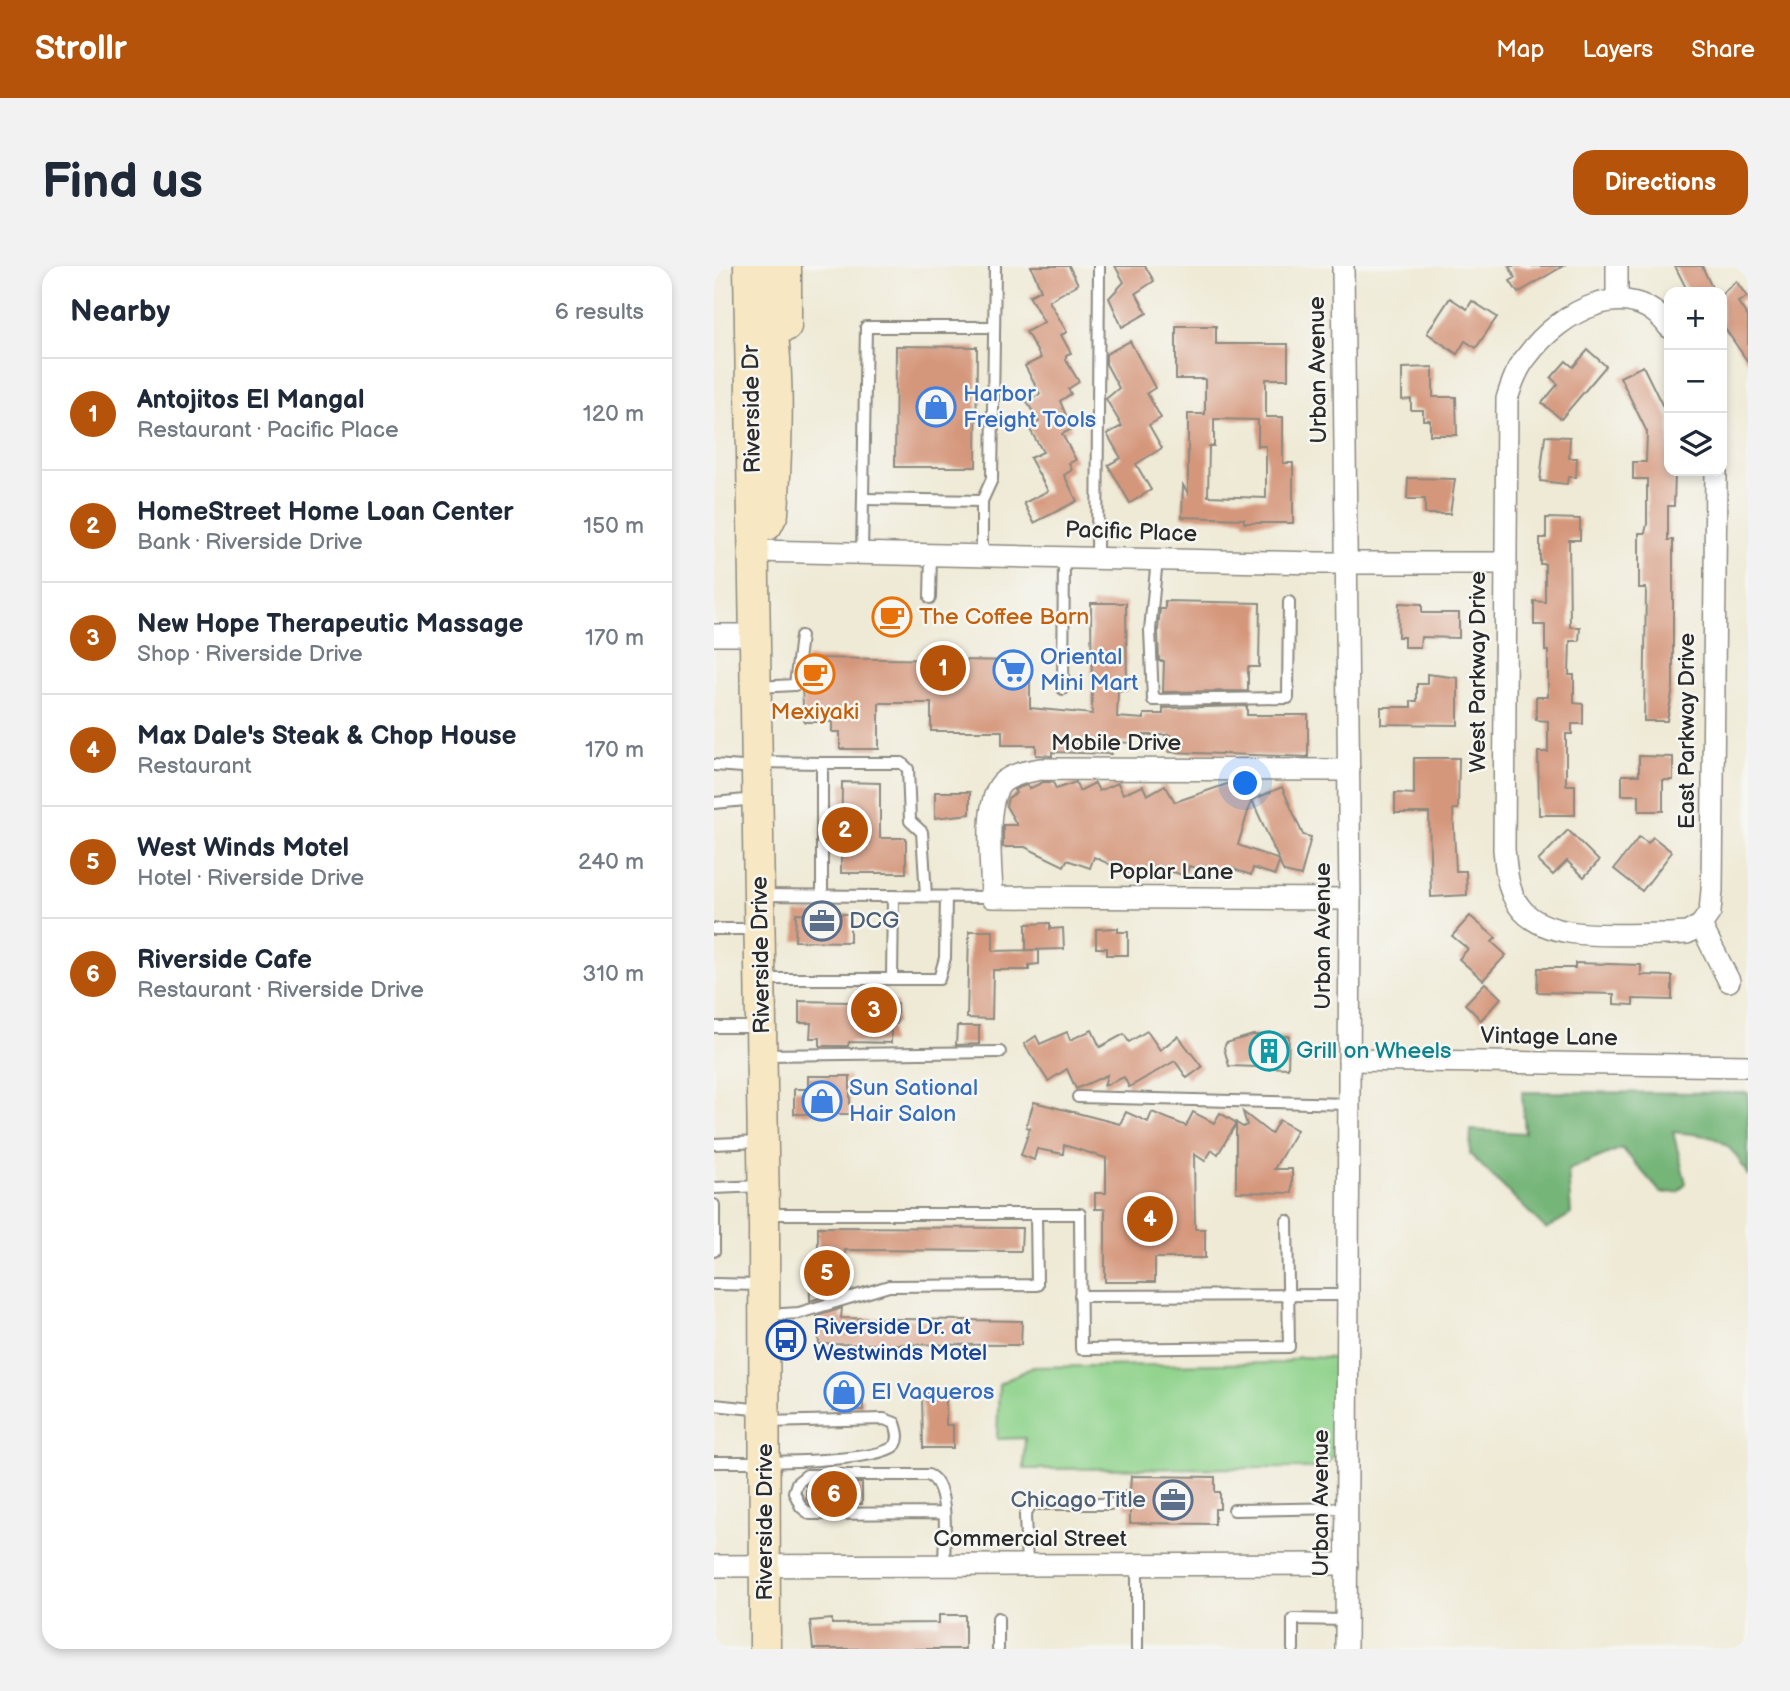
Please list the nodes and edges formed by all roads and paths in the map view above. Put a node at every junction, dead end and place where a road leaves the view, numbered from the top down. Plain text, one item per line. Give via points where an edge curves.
1 (749, 266) edge
2 (761, 266) edge
3 (786, 266) edge
4 (995, 266) edge
5 (1099, 266) edge
6 (1343, 266) edge
7 (1617, 266) edge
8 (1617, 298) junction
9 (1664, 323) edge
10 (994, 327) junction
11 (779, 403) junction
12 (1716, 476) edge
13 (863, 499) junction
14 (982, 501) junction
15 (755, 551) junction
16 (862, 553) junction
17 (931, 554) junction
18 (982, 555) junction
19 (1064, 556) junction
20 (1097, 556) junction
21 (1157, 559) junction
22 (1347, 563) junction
23 (1505, 563) junction
24 (930, 598) dead end
25 (1289, 602) dead end
26 (714, 635) edge
27 (756, 635) junction
28 (801, 636) dead end
29 (757, 687) junction
30 (1063, 689) dead end
31 (822, 763) junction
32 (714, 765) edge
33 (758, 765) junction
34 (1349, 770) junction
35 (759, 799) junction
36 (714, 803) edge
37 (760, 895) junction
38 (822, 895) junction
39 (893, 896) junction
40 (926, 896) junction
41 (946, 897) junction
42 (992, 897) junction
43 (1350, 899) junction
44 (1701, 925) junction
45 (714, 929) edge
46 (760, 929) junction
47 (761, 979) junction
48 (892, 979) junction
49 (1729, 981) dead end
50 (714, 1027) edge
51 (762, 1041) junction
52 (1000, 1052) dead end
53 (1349, 1060) junction
54 (1748, 1066) edge
55 (1078, 1097) dead end
56 (1348, 1104) junction
57 (763, 1142) junction
58 (714, 1144) edge
59 (714, 1188) edge
60 (764, 1200) junction
61 (714, 1205) edge
62 (1035, 1214) junction
63 (1287, 1221) dead end
64 (714, 1251) edge
65 (714, 1284) edge
66 (763, 1285) junction
67 (1288, 1294) junction
68 (1348, 1295) junction
69 (1080, 1296) junction
70 (764, 1315) junction
71 (714, 1405) edge
72 (764, 1416) junction
73 (714, 1462) edge
74 (777, 1486) junction
75 (1110, 1504) dead end
76 (944, 1507) junction
77 (1347, 1508) junction
78 (1234, 1510) dead end
79 (1347, 1564) junction
80 (944, 1565) junction
81 (1027, 1565) junction
82 (1138, 1565) junction
83 (714, 1566) edge
84 (765, 1566) junction
85 (998, 1618) dead end
86 (1347, 1620) junction
87 (765, 1649) edge
88 (998, 1649) edge
89 (1138, 1649) edge
90 (1293, 1649) edge
91 (1346, 1649) edge

1 - 15 main road, Riverside Dr
2 - 11 main road, Riverside Drive via 772,310
3 - 11 main road via 788,302
4 - 10 lane
5 - 20 lane
6 - 22 street, Urban Avenue
7 - 8 street
8 - 9 street via 1641,304
8 - 23 street, West Parkway Drive via 1590,306 1561,323 1529,353 1515,374 1507,399
10 - 13 lane via 866,327
10 - 14 lane via 992,479
11 - 15 main road, Riverside Drive via 773,513
12 - 44 street, East Parkway Drive via 1712,890 1710,912
13 - 14 lane
13 - 16 lane
14 - 18 lane
15 - 16 street, Pacific Place
15 - 27 main road, Riverside Drive
16 - 17 street, Pacific Place
17 - 18 street, Pacific Place
17 - 24 lane
18 - 19 street, Pacific Place
19 - 20 street, Pacific Place
19 - 30 lane
20 - 21 street, Pacific Place
21 - 22 street, Pacific Place
21 - 25 lane via 1150,630 1153,700 1288,698
22 - 23 street, Pacific Place
22 - 34 street, Urban Avenue
23 - 44 street, West Parkway Drive via 1504,849 1507,879 1518,906 1537,924 1563,932 1670,934 1687,933
26 - 27 street
27 - 29 main road, Riverside Drive
28 - 29 lane via 795,685
29 - 33 main road, Riverside Drive
31 - 33 lane
31 - 38 lane
31 - 40 lane via 906,764 910,821 922,832
32 - 33 lane
33 - 35 main road, Riverside Drive
34 - 42 street, Mobile Drive via 1040,769 1017,774 1002,782 993,796
34 - 43 street, Urban Avenue
35 - 36 lane
35 - 37 main road, Riverside Drive
37 - 38 lane
37 - 46 main road, Riverside Drive
38 - 39 lane
39 - 40 lane
39 - 48 lane
40 - 41 lane
41 - 42 lane
41 - 48 lane via 945,958 939,979
42 - 43 street, Poplar Lane
43 - 53 street, Urban Avenue
44 - 49 street
45 - 46 lane
46 - 47 main road, Riverside Drive
47 - 48 lane
47 - 51 main road, Riverside Drive
50 - 51 lane
51 - 52 lane
51 - 57 main road, Riverside Drive
53 - 54 street, Vintage Lane
53 - 56 street, Urban Avenue
55 - 56 lane
56 - 68 street, Urban Avenue
57 - 58 lane
57 - 60 main road, Riverside Drive
59 - 60 lane
60 - 62 lane
60 - 66 main road, Riverside Drive
61 - 64 lane
62 - 69 lane via 1080,1214
62 - 70 lane via 1037,1285 889,1286 799,1314
63 - 67 lane
65 - 66 lane
66 - 70 main road, Riverside Drive
67 - 68 lane
67 - 69 lane
67 - 69 lane via 1289,1347 1081,1349
68 - 77 street, Urban Avenue
70 - 72 main road, Riverside Drive
71 - 72 lane
72 - 74 main road, Riverside Drive
72 - 74 lane via 884,1419 895,1423 899,1433 896,1444 887,1450 812,1461
73 - 74 lane
74 - 76 lane via 810,1514
74 - 76 lane via 797,1483 807,1475 928,1475 940,1485
74 - 84 main road, Riverside Drive
75 - 81 lane via 1031,1504 1025,1515
76 - 80 lane
77 - 78 lane
77 - 79 street, Urban Avenue
79 - 82 street, Commercial Street
79 - 86 street, Urban Avenue
80 - 81 street, Commercial Street
80 - 84 street, Commercial Street
81 - 82 street, Commercial Street
82 - 89 lane
83 - 84 street, Commercial Street
84 - 87 main road, Riverside Drive
85 - 88 lane
86 - 90 lane via 1293,1619
86 - 91 street, Urban Avenue

